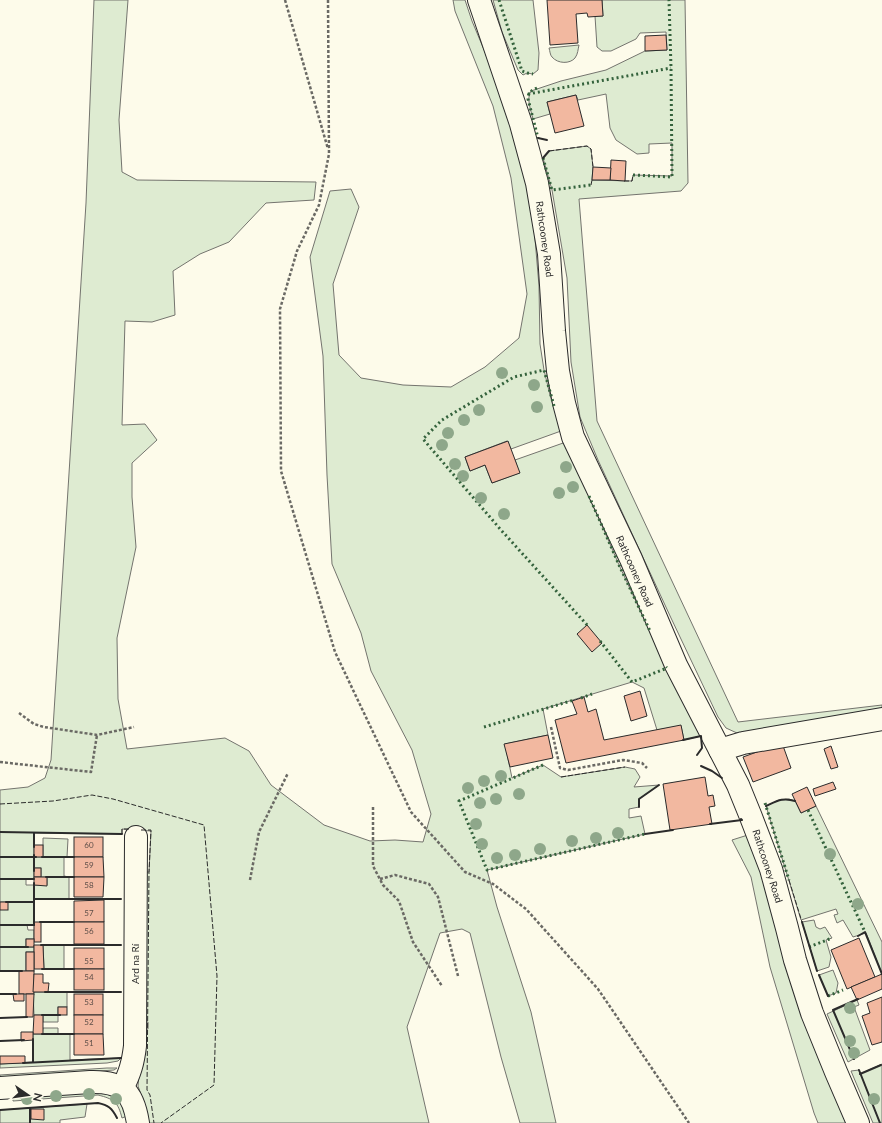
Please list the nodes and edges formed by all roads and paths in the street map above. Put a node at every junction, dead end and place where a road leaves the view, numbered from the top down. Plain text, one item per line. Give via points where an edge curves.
1 (285, 0) edge
2 (328, 0) edge
3 (479, 0) edge
4 (330, 154) junction
5 (19, 713) dead end
6 (882, 719) edge
7 (551, 727) dead end
8 (134, 728) dead end
9 (97, 735) junction
10 (720, 750) junction
11 (0, 762) edge
12 (647, 768) dead end
13 (288, 773) dead end
14 (373, 807) dead end
15 (136, 837) dead end
16 (380, 879) junction
17 (250, 880) dead end
18 (458, 976) dead end
19 (442, 986) dead end
20 (0, 1088) edge
21 (122, 1089) junction
22 (138, 1123) edge
23 (689, 1123) edge
24 (858, 1123) edge

1 - 4 path
2 - 4 path
3 - 10 street, Rathcooney Road via 521,124 537,182 549,254 558,371 573,437 631,559 676,665
4 - 23 path via 319,205 298,251 280,309 281,471 335,652 411,812 465,872 493,884 526,909 593,983
5 - 9 path via 34,724 44,727
6 - 10 street via 743,743
7 - 12 path via 560,768 568,770 623,760 642,763
8 - 9 path
9 - 11 path via 91,772
10 - 24 street, Rathcooney Road via 738,785 768,862 812,1013
13 - 17 path via 259,832
14 - 16 path via 374,866
15 - 21 street, Ard na Rí via 135,1046 133,1063
16 - 18 path via 395,875 429,884 438,897
16 - 19 path via 399,901 413,942
20 - 21 street via 104,1082
21 - 22 street via 130,1097

